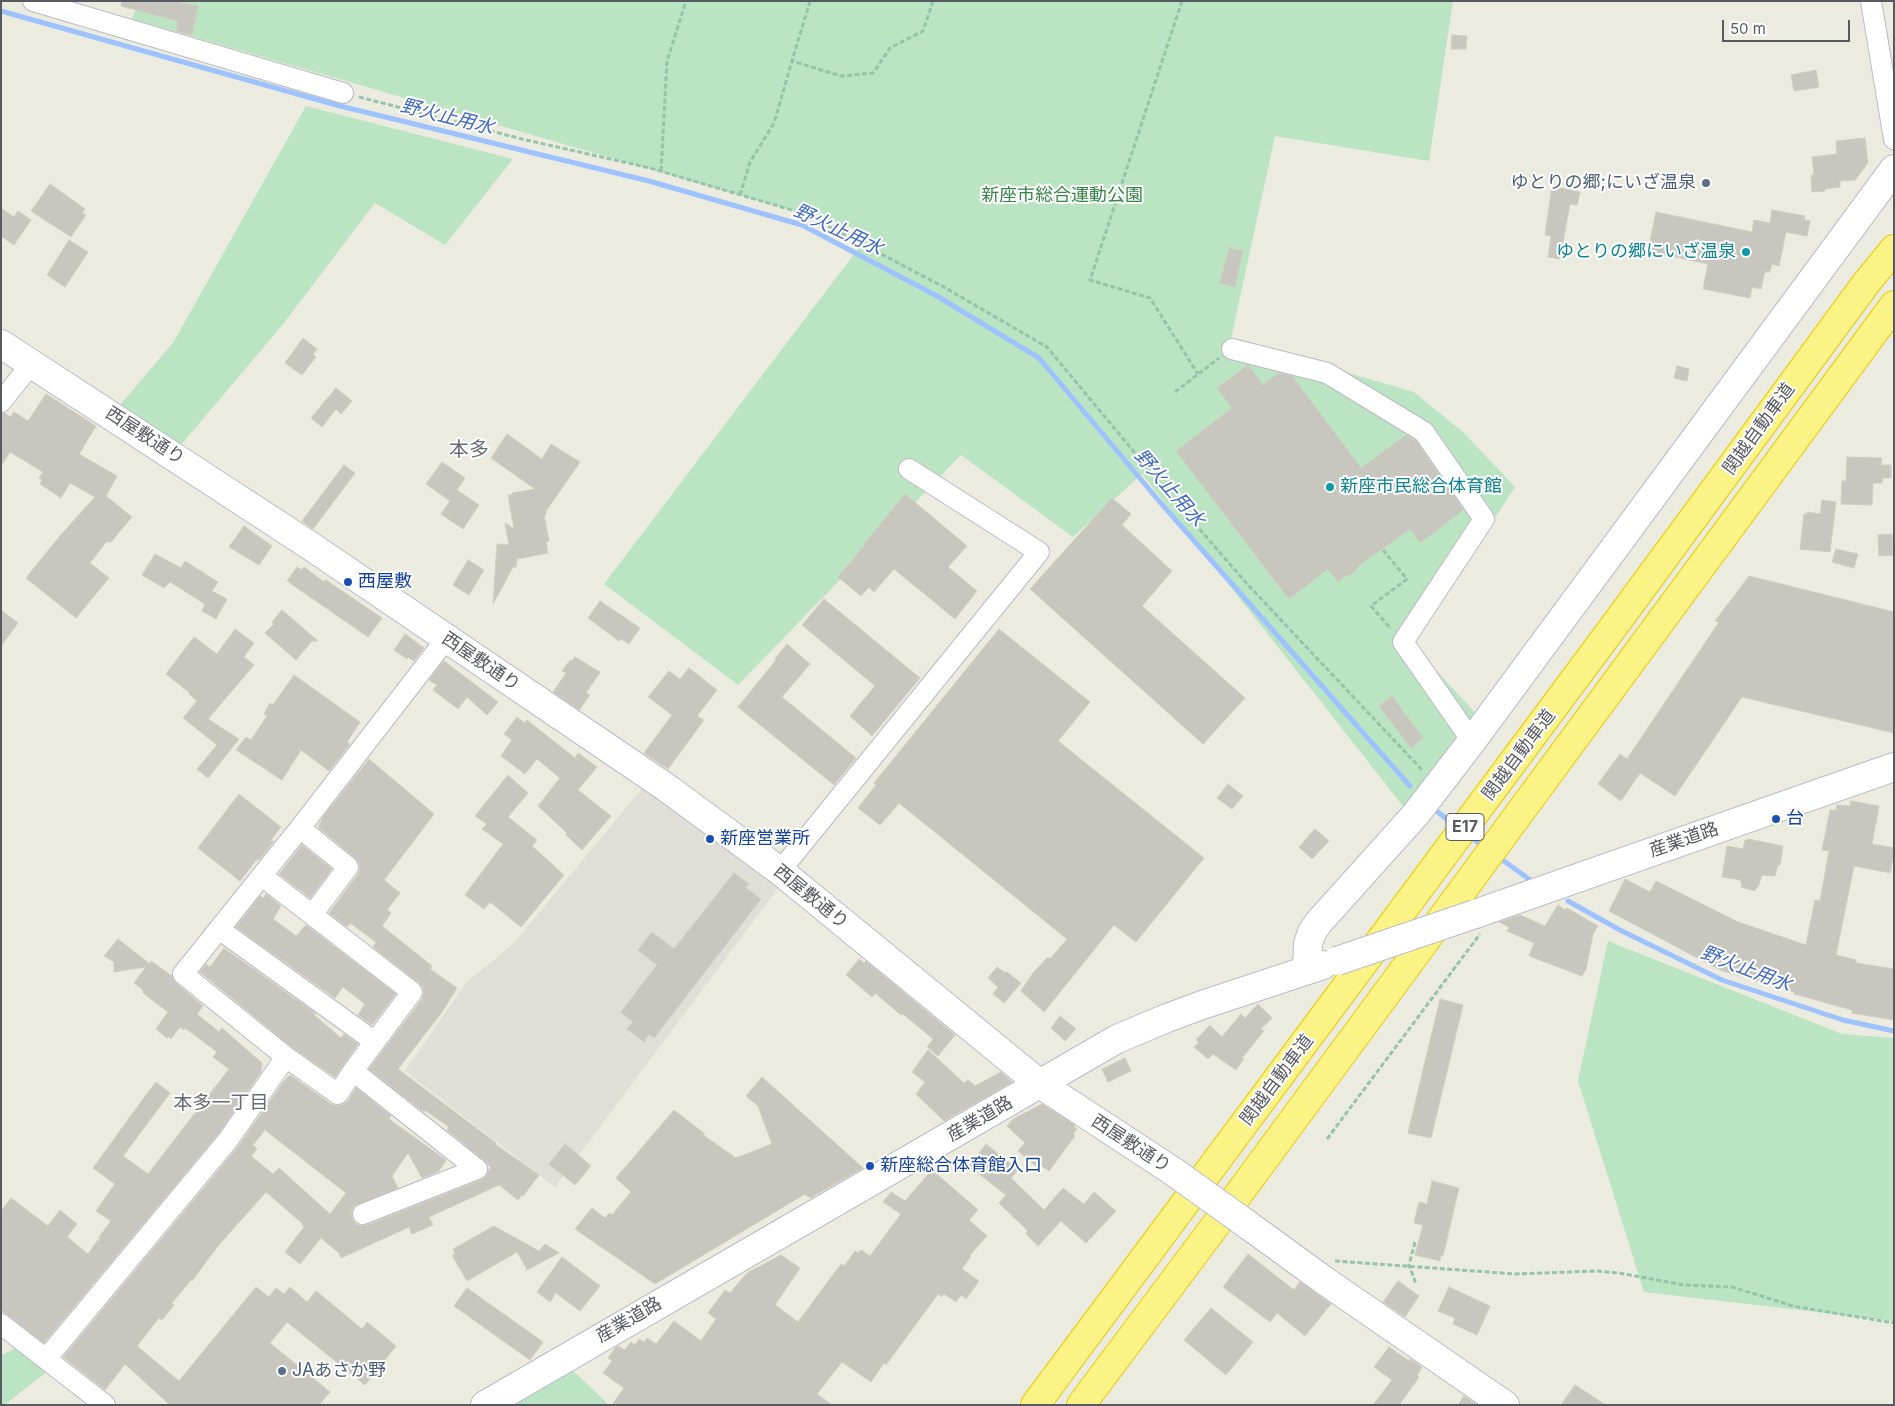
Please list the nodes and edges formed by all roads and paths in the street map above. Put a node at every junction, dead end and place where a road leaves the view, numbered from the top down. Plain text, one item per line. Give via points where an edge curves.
1 (33, 1) edge
2 (686, 1) edge
3 (810, 1) edge
4 (933, 1) edge
5 (1182, 1) edge
6 (1871, 1) edge
7 (792, 61) junction
8 (342, 93) joint
9 (1894, 139) edge
10 (1894, 169) edge
11 (661, 171) junction
12 (740, 195) junction
13 (1894, 249) edge
14 (1894, 305) edge
15 (1, 344) edge
16 (1232, 349) joint
17 (32, 363) junction
18 (1198, 374) junction
19 (1175, 392) dead end
20 (1, 402) edge
21 (909, 469) dead end
22 (1383, 550) dead end
23 (446, 638) junction
24 (1403, 642) junction
25 (1472, 741) junction
26 (1894, 767) edge
27 (1437, 786) junction
28 (300, 828) junction
29 (780, 871) junction
30 (262, 876) junction
31 (1481, 912) junction
32 (312, 914) junction
33 (219, 929) junction
34 (1307, 970) junction
35 (375, 1042) junction
36 (286, 1057) junction
37 (353, 1071) junction
38 (1040, 1084) junction
39 (1327, 1139) dead end
40 (363, 1214) dead end
41 (1415, 1242) dead end
42 (1335, 1261) dead end
43 (1409, 1265) junction
44 (1416, 1284) dead end
45 (1, 1324) edge
46 (1894, 1324) edge
47 (46, 1359) junction
48 (104, 1405) edge
49 (485, 1405) edge
50 (1035, 1405) edge
51 (1081, 1405) edge
52 (1505, 1405) edge

1 - 8 street
2 - 11 path via 667,61
3 - 7 path
4 - 7 path via 923,30 890,48 873,73 841,76
5 - 18 path via 1090,280 1150,298
6 - 9 street
7 - 12 path via 774,123 750,162
8 - 11 path
10 - 25 street
11 - 12 path
12 - 27 path via 805,214 942,286 1046,347 1249,586
13 - 50 highway, 関越自動車道 / E17
14 - 51 highway, 関越自動車道 / E17
15 - 17 street, 西屋敷通り
16 - 18 path
16 - 24 street via 1327,373 1424,432 1484,519
17 - 20 street
17 - 23 street, 西屋敷通り
18 - 19 path
21 - 29 street via 1039,552
22 - 24 path via 1407,579 1371,606
23 - 28 street
23 - 29 street, 西屋敷通り via 667,788
24 - 25 street
25 - 27 street
26 - 31 street, 産業道路
27 - 34 street via 1316,927 1308,944
28 - 30 street
28 - 32 street via 348,867
29 - 38 street, 西屋敷通り
30 - 32 street
30 - 33 street
31 - 34 street, 産業道路, bridge
31 - 39 path via 1479,938
32 - 35 street via 412,992
33 - 35 street
33 - 36 street via 183,974
34 - 38 street, 産業道路 via 1167,1018 1117,1040
35 - 37 street
36 - 37 street via 338,1094
36 - 47 street via 228,1140
37 - 40 street via 477,1169
38 - 49 street, 産業道路
38 - 52 street, 西屋敷通り, bridge via 1174,1172
41 - 43 path
42 - 43 path
43 - 44 path
43 - 46 path via 1516,1274 1619,1273 1684,1285 1732,1287 1793,1306
45 - 47 street
47 - 48 street

